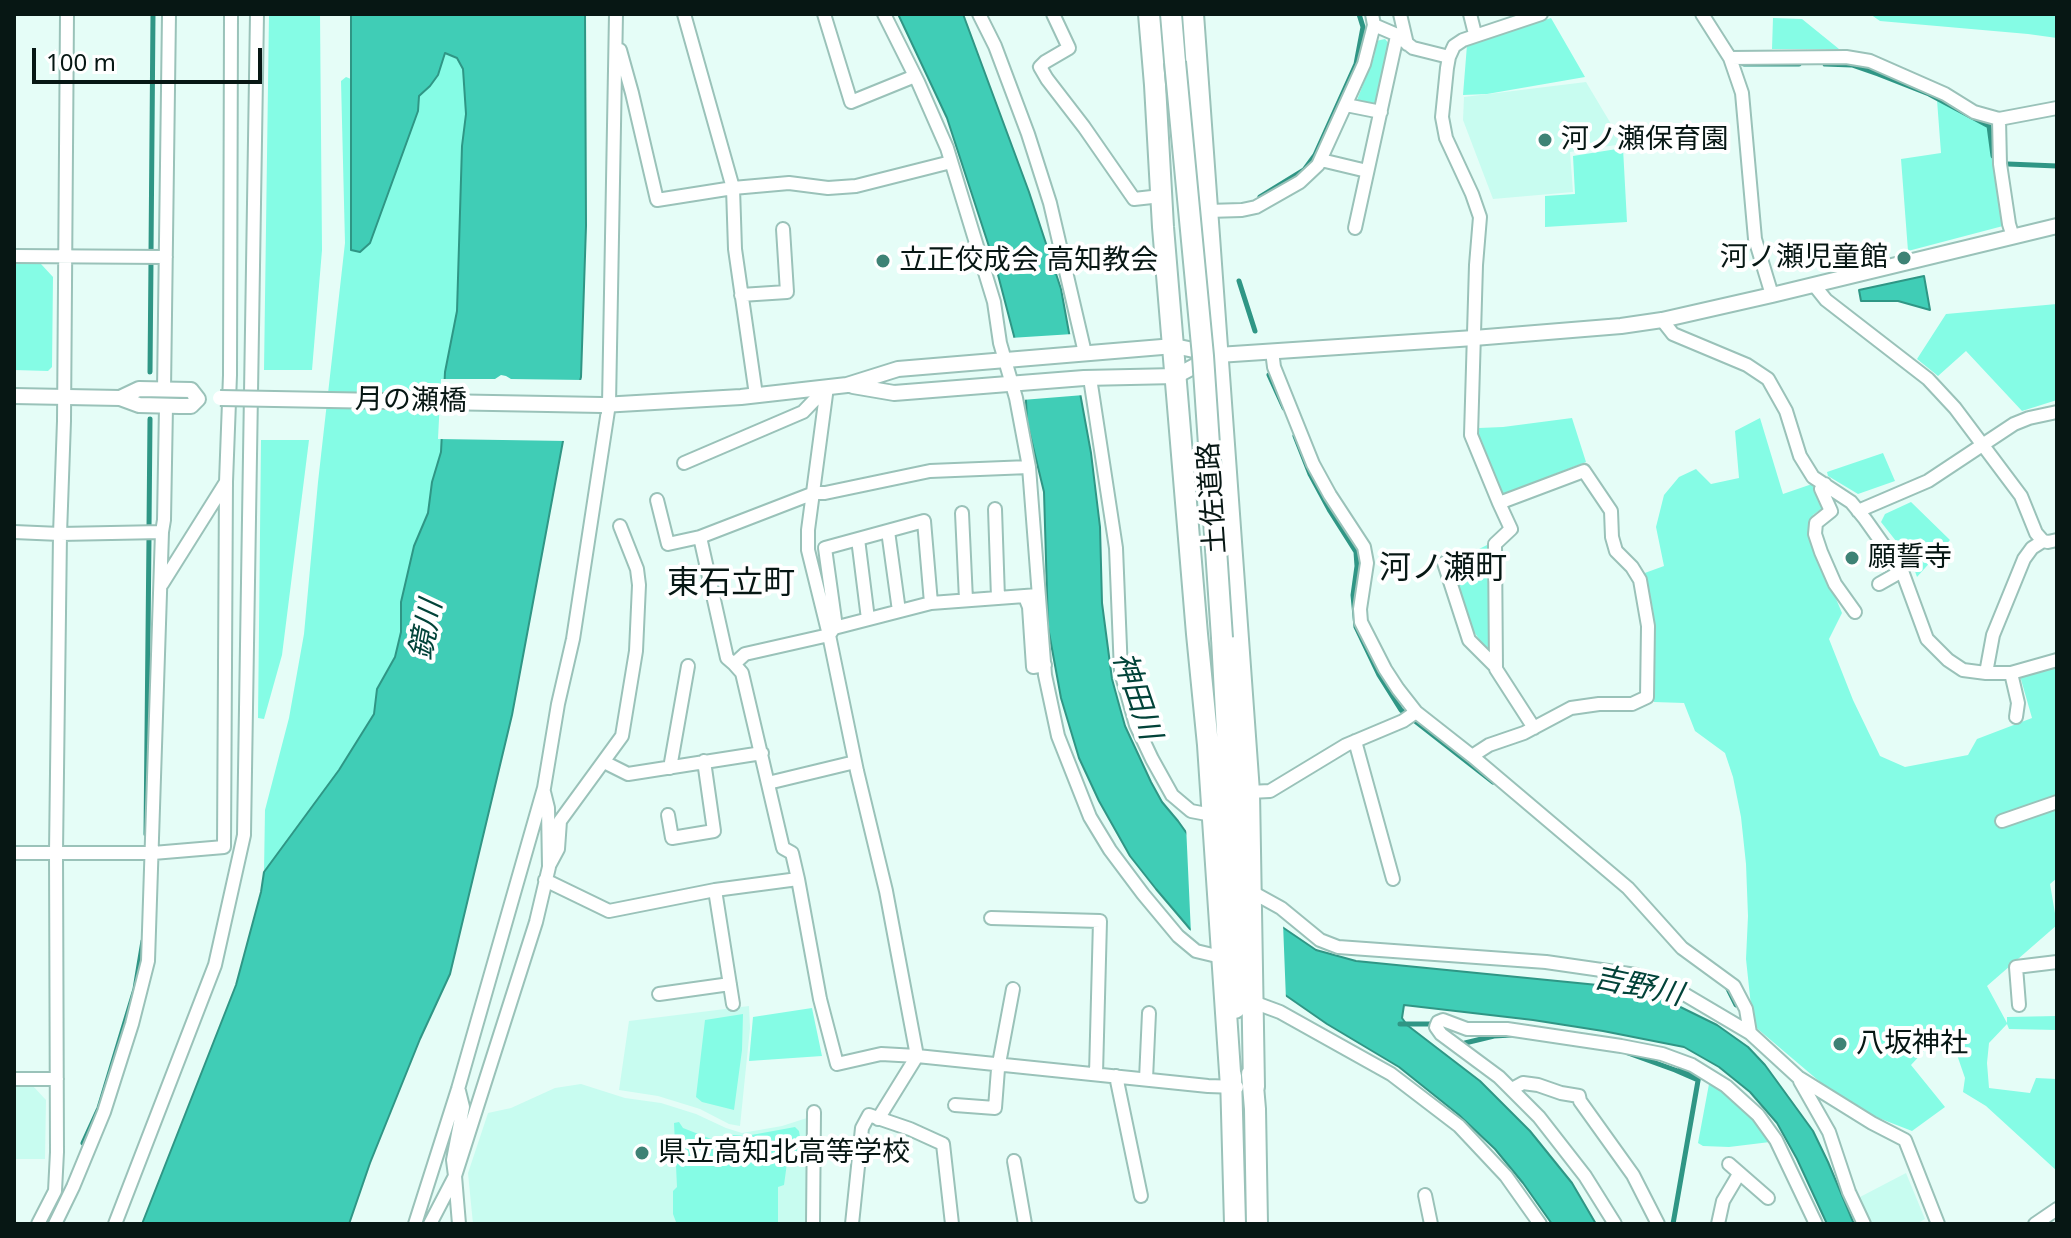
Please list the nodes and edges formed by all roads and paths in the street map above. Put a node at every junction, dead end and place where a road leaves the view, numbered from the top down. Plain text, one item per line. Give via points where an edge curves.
1 (67, 14) edge
2 (169, 14) edge
3 (231, 14) edge
4 (257, 14) edge
5 (616, 14) edge
6 (684, 14) edge
7 (824, 14) edge
8 (884, 14) edge
9 (979, 14) edge
10 (1053, 14) edge
11 (1149, 14) edge
12 (1171, 14) edge
13 (1193, 14) edge
14 (1400, 14) edge
15 (1470, 14) edge
16 (1541, 14) edge
17 (1702, 14) edge
18 (1373, 19) edge
19 (1475, 34) junction
20 (615, 36) junction
21 (1402, 40) junction
22 (1449, 57) junction
23 (1730, 58) junction
24 (915, 76) junction
25 (1198, 83) junction
26 (1155, 85) junction
27 (1346, 105) junction
28 (2057, 108) edge
29 (1381, 112) junction
30 (1999, 119) junction
31 (1321, 160) junction
32 (951, 162) junction
33 (1367, 171) junction
34 (733, 188) junction
35 (1161, 196) junction
36 (1207, 211) junction
37 (2057, 226) edge
38 (1355, 228) dead end
39 (783, 229) dead end
40 (2013, 237) junction
41 (14, 256) edge
42 (65, 256) junction
43 (166, 257) junction
44 (1814, 285) junction
45 (741, 295) junction
46 (1772, 295) junction
47 (1662, 320) junction
48 (1474, 338) junction
49 (1174, 346) junction
50 (1272, 351) junction
51 (1082, 354) junction
52 (1218, 355) junction
53 (1010, 360) junction
54 (1176, 376) junction
55 (1087, 378) junction
56 (1015, 383) junction
57 (847, 385) junction
58 (827, 387) junction
59 (164, 390) junction
60 (756, 395) junction
61 (14, 396) edge
62 (64, 397) junction
63 (120, 398) junction
64 (198, 399) junction
65 (606, 405) junction
66 (166, 406) junction
67 (2057, 412) edge
68 (1983, 445) junction
69 (684, 463) dead end
70 (1029, 467) junction
71 (226, 482) junction
72 (1825, 484) junction
73 (814, 493) junction
74 (657, 500) dead end
75 (1499, 503) junction
76 (995, 509) dead end
77 (1858, 511) junction
78 (962, 513) dead end
79 (620, 526) dead end
80 (888, 531) junction
81 (14, 532) edge
82 (162, 532) junction
83 (60, 534) junction
84 (700, 537) junction
85 (858, 539) junction
86 (2057, 540) edge
87 (2043, 541) junction
88 (667, 542) junction
89 (654, 547) dead end
90 (1444, 563) dead end
91 (1902, 571) junction
92 (1879, 584) dead end
93 (161, 585) junction
94 (1032, 596) junction
95 (998, 598) junction
96 (966, 600) junction
97 (931, 603) junction
98 (899, 611) junction
99 (1855, 612) dead end
100 (868, 619) junction
101 (832, 631) junction
102 (2057, 660) edge
103 (734, 664) junction
104 (688, 666) dead end
105 (1496, 667) junction
106 (1986, 673) junction
107 (2011, 673) junction
108 (1411, 716) junction
109 (2016, 717) dead end
110 (1534, 728) junction
111 (1355, 741) junction
112 (762, 753) junction
113 (1472, 756) junction
114 (704, 761) junction
115 (604, 762) junction
116 (855, 762) junction
117 (670, 768) junction
118 (768, 783) junction
119 (544, 788) junction
120 (1249, 792) junction
121 (2057, 802) edge
122 (668, 815) dead end
123 (1212, 815) junction
124 (2002, 821) dead end
125 (56, 852) junction
126 (14, 853) edge
127 (153, 853) junction
128 (547, 874) junction
129 (798, 879) junction
130 (1393, 879) dead end
131 (715, 890) junction
132 (1252, 894) junction
133 (991, 918) dead end
134 (1215, 959) junction
135 (2057, 962) edge
136 (744, 978) dead end
137 (730, 982) junction
138 (1013, 989) dead end
139 (1248, 990) junction
140 (659, 994) dead end
141 (733, 1004) dead end
142 (2019, 1005) dead end
143 (1149, 1013) dead end
144 (1750, 1033) junction
145 (917, 1056) junction
146 (999, 1064) junction
147 (1096, 1074) junction
148 (1116, 1076) junction
149 (1798, 1077) junction
150 (14, 1079) edge
151 (57, 1079) junction
152 (1146, 1079) junction
153 (1231, 1087) junction
154 (1254, 1087) junction
155 (458, 1089) junction
156 (1512, 1089) junction
157 (955, 1105) dead end
158 (814, 1112) dead end
159 (878, 1119) junction
160 (1014, 1161) dead end
161 (1729, 1164) dead end
162 (1136, 1174) junction
163 (1739, 1174) junction
164 (455, 1176) junction
165 (1122, 1178) dead end
166 (1425, 1195) dead end
167 (1141, 1196) dead end
168 (1768, 1198) dead end
169 (2057, 1209) edge
170 (38, 1224) edge
171 (55, 1224) edge
172 (115, 1224) edge
173 (415, 1224) edge
174 (430, 1224) edge
175 (459, 1224) edge
176 (813, 1224) edge
177 (852, 1224) edge
178 (952, 1224) edge
179 (1025, 1224) edge
180 (1235, 1224) edge
181 (1257, 1224) edge
182 (1431, 1224) edge
183 (1540, 1224) edge
184 (1615, 1224) edge
185 (1658, 1224) edge
186 (1718, 1224) edge
187 (1816, 1224) edge
188 (1864, 1224) edge
189 (1938, 1224) edge
190 (2035, 1224) edge

1 - 42 street
2 - 43 street
3 - 71 street
4 - 172 street via 244,835 215,965
5 - 20 street
6 - 34 street
7 - 24 street via 851,102
8 - 24 street
9 - 51 street via 1050,203
10 - 35 street via 1069,48 1040,67 1047,79 1128,193 1134,199
11 - 26 highway
12 - 139 highway, 土佐道路, bridge via 1203,356 1234,863
13 - 25 highway
14 - 21 street
15 - 19 street
16 - 19 street
17 - 23 street
18 - 21 street
18 - 27 street via 1364,64
19 - 22 street via 1454,46
20 - 34 street via 657,200
20 - 65 street
21 - 22 street
21 - 29 street
22 - 48 street via 1442,117 1446,138 1480,217
23 - 30 street via 1870,61
23 - 46 street via 1742,93 1755,239
24 - 32 street
25 - 26 street
25 - 36 highway
26 - 35 highway
27 - 29 street
27 - 31 street
28 - 30 street
29 - 33 street
30 - 40 street via 2000,164
31 - 33 street
31 - 36 street via 1300,182 1256,207
32 - 34 street via 856,186 789,183
32 - 53 street via 994,302 1000,343
33 - 38 street
34 - 45 street
35 - 49 highway
36 - 52 highway
37 - 40 street
39 - 45 street via 787,292
40 - 44 street
41 - 42 street
42 - 43 street
42 - 62 street
43 - 59 street
44 - 46 street
44 - 68 street via 1928,379
45 - 60 street
46 - 47 street
47 - 48 street
47 - 72 street via 1673,334 1768,379 1786,411 1800,456 1813,477
48 - 50 street
48 - 75 street via 1471,435
49 - 51 street
49 - 52 street
49 - 54 highway
50 - 52 street
50 - 108 street via 1313,464 1364,547 1361,622
51 - 53 street
52 - 54 street
52 - 120 highway
53 - 56 street
53 - 57 street via 898,369
54 - 55 street
54 - 123 highway
55 - 56 street
55 - 123 street via 1116,548 1121,672 1136,725 1172,795 1191,811
56 - 57 street via 894,393
56 - 70 street
57 - 58 street, 月の瀬橋
58 - 60 street, 月の瀬橋
58 - 69 street via 803,412
58 - 73 street
59 - 63 street via 139,389
59 - 64 street via 191,390
60 - 65 street, 月の瀬橋
61 - 62 street
62 - 63 street
62 - 83 street
63 - 66 street
64 - 65 street, 月の瀬橋, bridge
64 - 66 street via 191,406
65 - 119 street via 573,639
66 - 82 street
67 - 68 street via 2014,424
68 - 77 street via 1928,481
68 - 87 street via 2021,496
70 - 73 street via 930,471
70 - 94 street
71 - 93 street
71 - 127 street via 224,847
72 - 77 street
72 - 99 street via 1821,489 1831,511 1816,523 1815,534 1835,584
73 - 84 street
73 - 101 street via 808,550
74 - 88 street
75 - 105 street via 1511,529 1495,544
75 - 110 street via 1584,471 1611,511 1616,551 1640,580 1648,626 1647,697 1632,704 1571,708
76 - 95 street
77 - 91 street
78 - 96 street
79 - 115 street via 637,569 636,651 622,736
80 - 85 street
80 - 97 street via 924,521
80 - 98 street
81 - 83 street
82 - 83 street
82 - 93 street
83 - 125 street
84 - 88 street
84 - 103 street via 727,658
85 - 100 street
85 - 101 street via 825,548
86 - 87 street
87 - 106 street via 2024,559 1993,635
88 - 89 street
90 - 105 street via 1469,640
91 - 92 street
91 - 106 street via 1927,639 1963,670
93 - 127 street
94 - 95 street
94 - 134 street via 1058,736 1090,817 1170,927 1196,951
95 - 96 street
96 - 97 street
97 - 98 street
98 - 100 street
100 - 101 street
101 - 103 street via 745,654
101 - 116 street
102 - 107 street
103 - 112 street via 742,673
104 - 117 street
105 - 110 street
106 - 107 street
107 - 109 street
108 - 111 street
108 - 113 street
110 - 113 street
111 - 120 street via 1270,791
111 - 130 street
112 - 114 street
112 - 118 street
113 - 144 street via 1628,888 1682,948 1734,986
114 - 117 street
114 - 122 street via 714,831 673,844
115 - 117 street via 628,774
115 - 128 street via 560,821 558,849
116 - 118 street
116 - 145 street
118 - 129 street via 783,848 792,853
119 - 128 street
119 - 155 street
120 - 132 highway
121 - 124 street
123 - 134 highway
125 - 126 street
125 - 127 street
125 - 151 street
127 - 171 street via 148,961 135,1012 104,1112
128 - 131 street via 609,911
128 - 164 street
129 - 131 street
129 - 145 street via 837,1064 881,1054
131 - 137 street
132 - 139 highway
132 - 144 street via 1338,947 1546,962 1636,975 1679,991
133 - 147 street via 1100,921
134 - 153 highway
135 - 142 street via 2016,967
136 - 137 street
137 - 140 street
137 - 141 street
138 - 146 street
139 - 153 highway, 土佐道路
139 - 154 highway, 土佐道路
139 - 183 street via 1391,1074 1459,1126 1506,1176
143 - 152 street
144 - 149 street
145 - 146 street
145 - 159 street
146 - 147 street
146 - 157 street via 995,1108
147 - 148 street
148 - 152 street
148 - 162 street
149 - 188 street via 1829,1132
149 - 189 street via 1905,1140
150 - 151 street
151 - 170 street via 56,1183
152 - 153 street
153 - 154 street
153 - 180 highway, 土佐道路
154 - 181 highway, 土佐道路
155 - 164 street via 463,1107
155 - 173 street
156 - 184 street via 1554,1134
156 - 185 street via 1523,1083 1579,1096 1633,1175
156 - 187 street via 1441,1034 1438,1022 1634,1048 1692,1065 1758,1115 1776,1140
158 - 176 street
159 - 177 street via 869,1115 862,1128
159 - 178 street via 943,1144
160 - 179 street
161 - 163 street
162 - 165 street
162 - 167 street
163 - 168 street
163 - 186 street via 1723,1201
164 - 174 street
164 - 175 street
166 - 182 street
169 - 190 street

